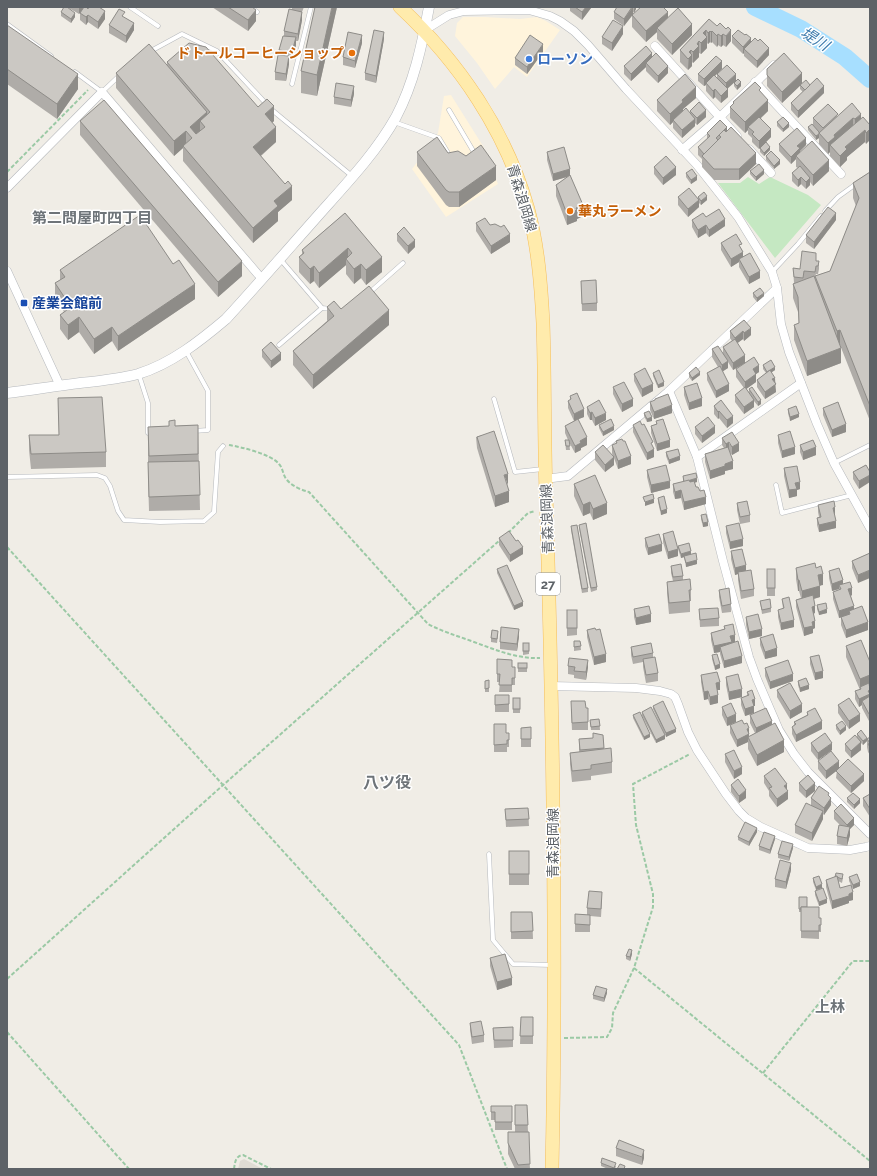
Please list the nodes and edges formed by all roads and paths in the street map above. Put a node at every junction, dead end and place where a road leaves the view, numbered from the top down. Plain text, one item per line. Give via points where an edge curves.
1 (130, 7) edge
2 (250, 7) edge
3 (311, 7) edge
4 (400, 7) edge
5 (429, 7) edge
6 (257, 12) edge
7 (7, 24) edge
8 (158, 26) dead end
9 (425, 30) junction
10 (656, 46) dead end
11 (142, 56) edge
12 (56, 59) edge
13 (781, 59) edge
14 (68, 68) edge
15 (125, 71) edge
16 (756, 82) junction
17 (292, 84) dead end
18 (92, 85) junction
19 (102, 92) junction
20 (449, 110) dead end
21 (720, 117) junction
22 (393, 121) junction
23 (682, 150) junction
24 (450, 157) edge
25 (471, 158) edge
26 (7, 172) edge
27 (771, 173) dead end
28 (841, 174) dead end
29 (352, 177) junction
30 (859, 181) edge
31 (7, 188) edge
32 (280, 258) junction
33 (404, 264) dead end
34 (7, 271) edge
35 (772, 272) junction
36 (262, 280) junction
37 (777, 288) junction
38 (364, 297) edge
39 (322, 308) junction
40 (334, 310) edge
41 (279, 345) dead end
42 (185, 350) junction
43 (138, 374) junction
44 (801, 383) junction
45 (60, 386) junction
46 (669, 391) junction
47 (7, 394) edge
48 (494, 399) dead end
49 (185, 431) edge
50 (155, 432) edge
51 (870, 445) edge
52 (223, 446) joint
53 (697, 457) junction
54 (834, 463) junction
55 (545, 474) junction
56 (7, 477) edge
57 (776, 485) dead end
58 (852, 495) junction
59 (546, 509) junction
60 (870, 528) edge
61 (507, 534) edge
62 (501, 539) edge
63 (7, 547) edge
64 (417, 613) junction
65 (549, 658) junction
66 (551, 686) junction
67 (696, 750) junction
68 (222, 786) junction
69 (870, 834) edge
70 (870, 846) edge
71 (489, 854) dead end
72 (870, 961) edge
73 (554, 965) junction
74 (634, 968) junction
75 (7, 979) edge
76 (7, 1032) edge
77 (555, 1038) junction
78 (763, 1073) junction
79 (870, 1162) edge
80 (129, 1169) edge
81 (234, 1169) edge
82 (271, 1169) edge
83 (507, 1169) edge
84 (552, 1169) edge

1 - 8 lane
2 - 6 lane
3 - 17 lane
4 - 9 main road, 青森浪岡線 / 27
5 - 9 street
7 - 12 lane
9 - 22 street via 411,84
9 - 23 street via 449,15 464,11 529,10 550,16 560,21 588,45
9 - 55 main road, 青森浪岡線 / 27 via 458,70 484,109 511,160 528,211 539,266 542,302
10 - 21 street
11 - 29 lane via 182,34 217,51 272,110
13 - 16 street
14 - 18 lane
15 - 19 lane
16 - 21 street
16 - 28 street
18 - 19 lane
18 - 26 path
19 - 31 street
19 - 36 street
20 - 25 lane via 475,154
21 - 23 street
21 - 27 street
22 - 24 lane via 439,138
22 - 29 street via 375,149
23 - 35 street via 697,165 738,218
29 - 32 street
30 - 35 lane via 838,197
32 - 36 street
32 - 39 lane
33 - 38 lane
34 - 45 street
35 - 37 street
36 - 42 street via 226,319
37 - 44 street via 781,324
37 - 46 street
39 - 40 lane
39 - 41 lane
42 - 43 street
42 - 49 lane via 208,391 208,430
43 - 45 street
43 - 50 lane via 148,402 148,433
44 - 53 street
44 - 54 street
45 - 47 street
46 - 53 street
46 - 55 street via 568,476
48 - 55 lane via 515,472
51 - 54 lane
52 - 56 lane via 218,452 214,512 204,521 124,520 118,511 110,486 105,478 96,475
52 - 64 path via 240,447 278,463 287,480 299,489 310,492
53 - 69 street via 749,658 779,730 808,772
54 - 58 street
55 - 59 main road, 青森浪岡線 / 27
57 - 58 lane via 782,512
58 - 60 street
59 - 61 path via 528,513
59 - 65 main road, 青森浪岡線 / 27
62 - 64 path
63 - 68 path
64 - 65 path via 428,624 441,631 502,653 528,658
64 - 68 path
65 - 66 main road, 青森浪岡線 / 27
66 - 67 street via 629,688 671,694 675,697
66 - 73 main road, 青森浪岡線 / 27
67 - 70 street via 739,811 761,827 808,848 850,850
67 - 74 path via 633,784 636,824 653,894 653,907
68 - 75 path
68 - 83 path via 459,1045
71 - 73 lane via 493,940 513,964
72 - 78 path via 853,961
73 - 77 main road, 青森浪岡線 / 27
74 - 77 path via 613,1013 612,1028 607,1037
74 - 78 path
76 - 80 path
77 - 84 main road, 青森浪岡線 / 27
78 - 79 path
81 - 82 path via 236,1159 243,1155

